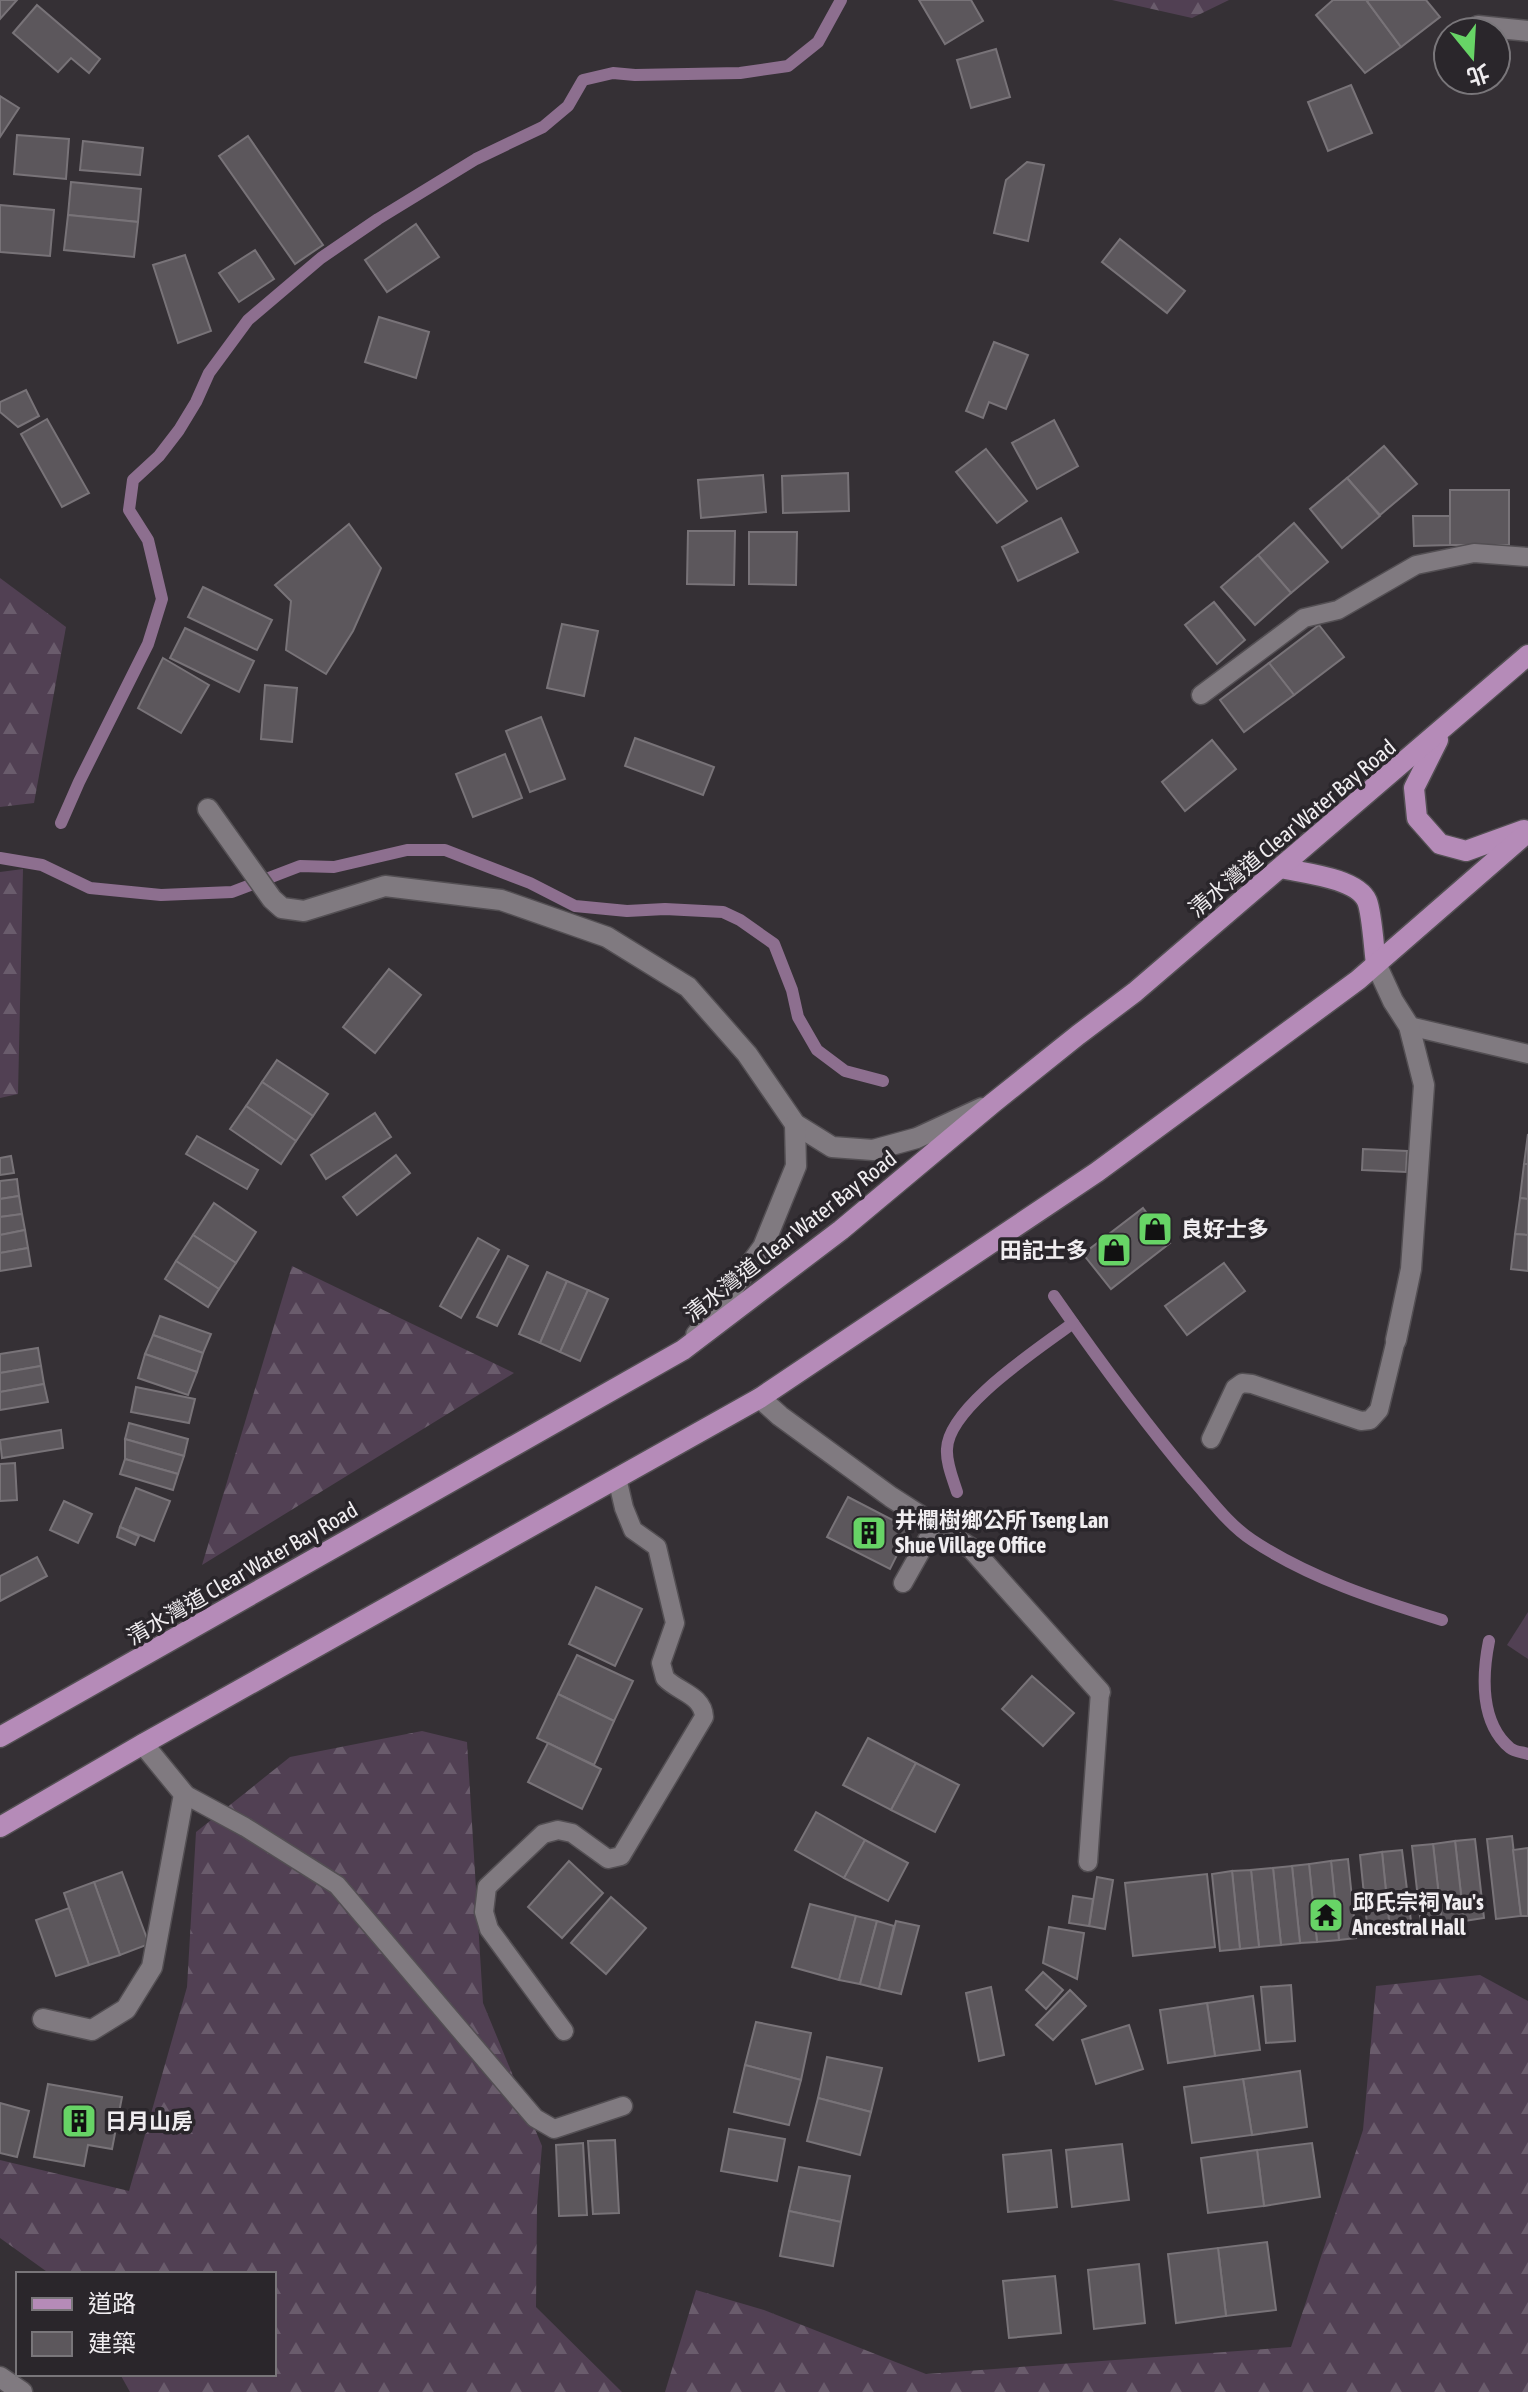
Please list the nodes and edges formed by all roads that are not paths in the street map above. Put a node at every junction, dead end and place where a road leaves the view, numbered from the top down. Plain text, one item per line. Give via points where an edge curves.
1 (1528, 557) edge
2 (1528, 655) edge
3 (1201, 695) dead end
4 (1442, 731) junction
5 (208, 809) dead end
6 (1528, 830) edge
7 (1281, 868) junction
8 (1376, 964) junction
9 (1409, 1026) junction
10 (1528, 1054) edge
11 (993, 1103) junction
12 (795, 1124) junction
13 (1396, 1340) joint
14 (683, 1350) junction
15 (760, 1398) junction
16 (1211, 1439) dead end
17 (617, 1478) junction
18 (935, 1526) junction
19 (903, 1583) dead end
20 (1100, 1692) joint
21 (0, 1737) edge
22 (143, 1744) junction
23 (184, 1794) junction
24 (0, 1827) edge
25 (1088, 1862) dead end
26 (43, 2019) dead end
27 (564, 2031) dead end
28 (623, 2106) dead end
29 (0, 2377) edge
30 (22, 2392) edge

1 - 3 lane via 1474,553 1416,565 1338,610 1304,618
2 - 4 main road, 清水灣道 Clear Water Bay Road
4 - 6 main road via 1414,788 1417,818 1440,844 1466,851
4 - 7 main road, 清水灣道 Clear Water Bay Road
5 - 12 street via 282,908 304,911 385,886 501,900 607,937 688,987 747,1054
6 - 8 main road
7 - 8 main road via 1330,878 1355,888 1367,900
7 - 11 main road, 清水灣道 Clear Water Bay Road
8 - 9 street
8 - 15 main road via 1097,1172
9 - 10 lane
9 - 13 street via 1424,1085 1411,1269
11 - 12 street via 917,1138 873,1150 832,1147
11 - 14 main road, 清水灣道 Clear Water Bay Road via 841,1230
12 - 14 street via 796,1166 763,1247
13 - 16 lane via 1379,1410 1370,1420 1242,1383
14 - 21 main road, 清水灣道 Clear Water Bay Road
15 - 17 main road
15 - 18 street
17 - 22 main road
17 - 27 lane via 633,1530 657,1547 675,1623 661,1663 665,1678 698,1700 704,1717 621,1856 608,1859 572,1833 558,1830 543,1834 487,1887 484,1912 489,1929
18 - 19 lane
18 - 20 street via 972,1549
20 - 25 lane
22 - 23 street
22 - 24 main road
23 - 26 street via 152,1967 126,2009 92,2030
23 - 28 lane via 337,1885 535,2118 554,2129
29 - 30 street

